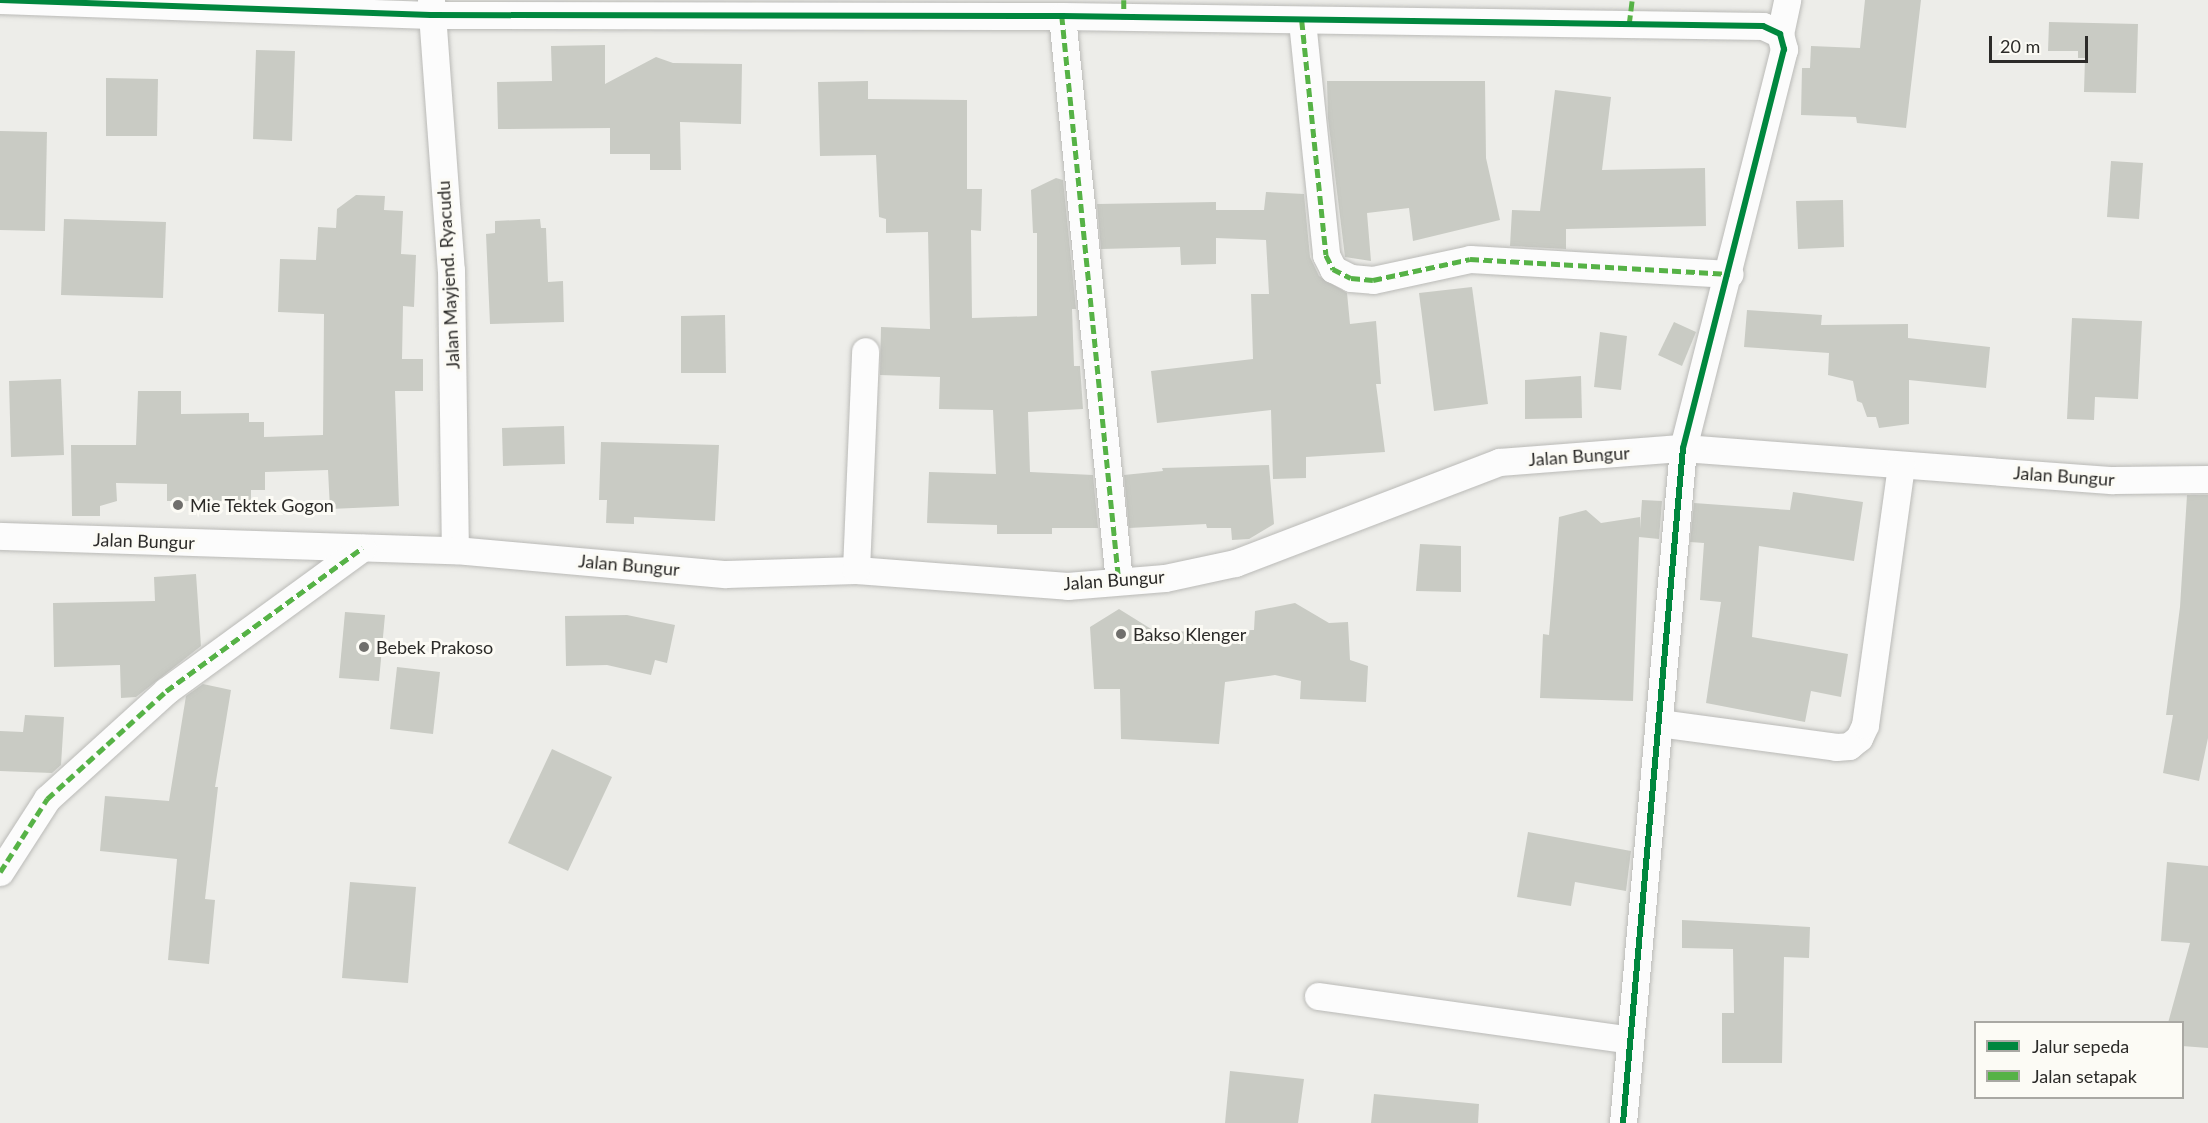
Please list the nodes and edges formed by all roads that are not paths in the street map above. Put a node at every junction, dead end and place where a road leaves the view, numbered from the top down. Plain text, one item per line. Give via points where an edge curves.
1 (0, 0) edge
2 (1787, 0) edge
3 (431, 7) edge
4 (1124, 10) edge
5 (1372, 11) edge
6 (1630, 12) edge
7 (1062, 16) junction
8 (1302, 21) junction
9 (1780, 34) junction
10 (1730, 274) junction
11 (865, 351) dead end
12 (1683, 448) junction
13 (1901, 465) junction
14 (2208, 479) edge
15 (0, 536) edge
16 (362, 548) junction
17 (454, 550) junction
18 (856, 570) junction
19 (1119, 582) junction
20 (1659, 723) junction
21 (0, 872) edge
22 (1318, 996) dead end
23 (1630, 1040) junction
24 (1623, 1123) edge

1 - 3 street
2 - 9 street
3 - 7 street
3 - 17 street, Jalan Mayjend. Ryacudu via 451,270
4 - 7 street
4 - 8 street
5 - 6 street
5 - 8 street
6 - 9 street via 1763,26
7 - 19 street
8 - 10 street via 1326,255 1333,269 1351,278 1373,280 1470,259
9 - 10 street via 1784,49
10 - 12 street
11 - 18 street
12 - 13 street, Jalan Bungur
12 - 19 street, Jalan Bungur via 1499,462 1235,563 1165,578
12 - 20 street
13 - 14 street, Jalan Bungur via 2113,480
13 - 20 street via 1865,725 1859,738 1849,746 1836,747
15 - 16 street, Jalan Bungur
16 - 17 street, Jalan Bungur
16 - 21 street via 166,691 47,799
17 - 18 street, Jalan Bungur via 726,574
18 - 19 street, Jalan Bungur via 1066,586
20 - 23 street
22 - 23 street
23 - 24 street

